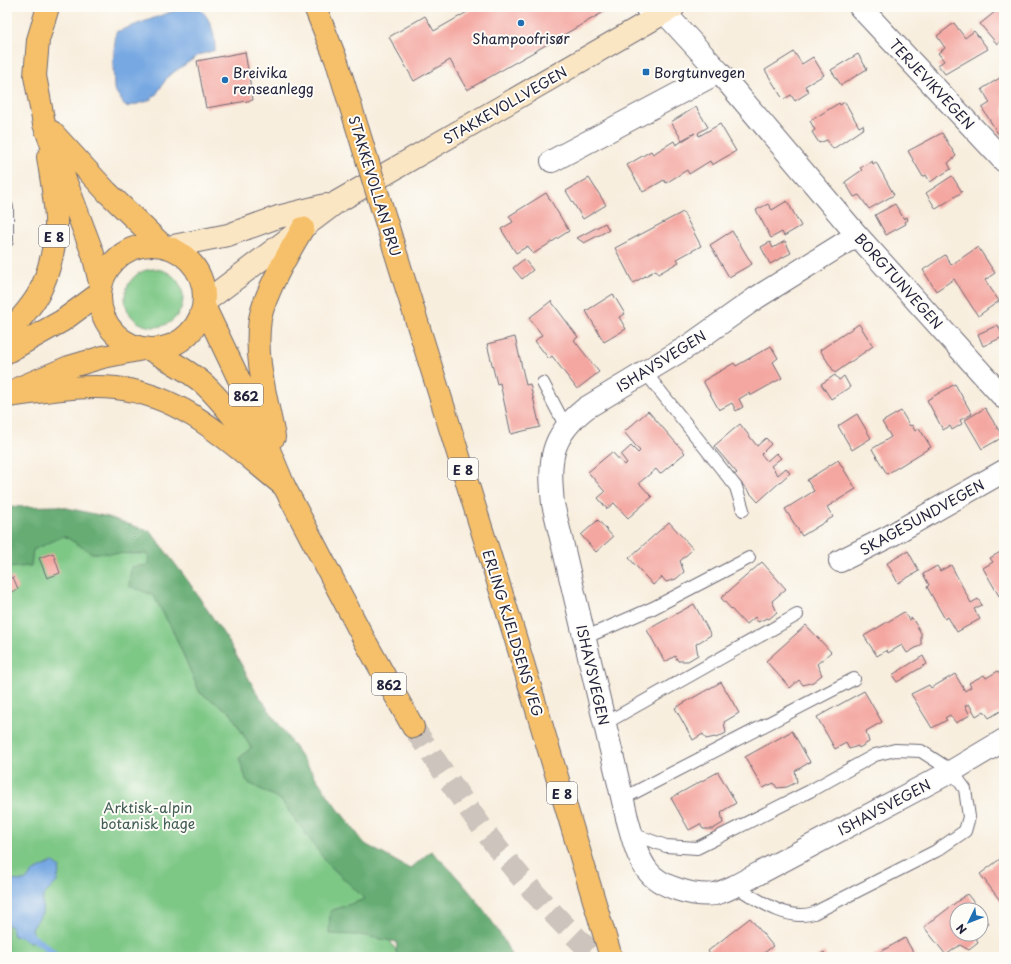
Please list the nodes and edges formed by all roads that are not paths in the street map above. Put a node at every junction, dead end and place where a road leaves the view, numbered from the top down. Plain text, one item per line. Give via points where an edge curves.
1 (48, 7) edge
2 (315, 7) edge
3 (860, 7) edge
4 (657, 12) edge
5 (718, 72) junction
6 (44, 124) junction
7 (552, 161) dead end
8 (1004, 161) edge
9 (337, 202) junction
10 (7, 207) edge
11 (302, 228) junction
12 (858, 235) junction
13 (7, 242) edge
14 (165, 246) junction
15 (101, 290) junction
16 (204, 304) junction
17 (413, 309) joint
18 (7, 334) edge
19 (146, 349) junction
20 (7, 352) edge
21 (645, 372) junction
22 (543, 383) dead end
23 (7, 394) edge
24 (1004, 398) edge
25 (566, 427) junction
26 (1004, 471) edge
27 (284, 486) junction
28 (743, 510) dead end
29 (750, 558) dead end
30 (840, 561) dead end
31 (796, 615) dead end
32 (584, 638) junction
33 (854, 679) dead end
34 (604, 724) junction
35 (413, 727) tunnel mouth
36 (1004, 740) edge
37 (952, 771) junction
38 (622, 799) junction
39 (632, 834) junction
40 (735, 886) junction
41 (611, 957) edge

1 - 6 main road, E 8 via 38,40 35,76
2 - 17 main road, STAKKEVOLLAN BRU / E 8, bridge via 337,62
3 - 8 street, TERJEVIKVEGEN
4 - 5 street, BORGTUNVEGEN
4 - 9 street, STAKKEVOLLVEGEN
5 - 7 street
5 - 12 street, BORGTUNVEGEN
6 - 14 main road via 107,192
6 - 15 main road, E 8 via 93,254
6 - 18 main road, E 8 via 56,219 52,251 39,293
9 - 11 street, STAKKEVOLLVEGEN
9 - 14 street, STAKKEVOLLVEGEN via 228,235
10 - 13 lane
11 - 16 street, STAKKEVOLLVEGEN
11 - 27 main road via 283,262 260,319 258,354
12 - 21 street, ISHAVSVEGEN via 756,298 690,345
12 - 24 street, BORGTUNVEGEN
14 - 15 main road via 139,246 119,257 110,266
14 - 16 main road via 186,257 198,272 204,287
15 - 19 main road, E 8 via 103,314 114,333 122,340
15 - 20 main road via 62,321
16 - 19 main road via 194,329 185,338 162,349
16 - 27 main road, 862 via 245,392
17 - 41 main road, ERLING KJELDSENS VEG / E 8
19 - 23 main road via 69,367
19 - 27 main road, 862 via 178,365 204,384 239,424
21 - 25 street, ISHAVSVEGEN via 586,408
21 - 28 lane via 736,487
22 - 25 lane
23 - 27 main road via 116,388 167,401 209,425
25 - 32 street, ISHAVSVEGEN via 553,454 550,471 553,504
26 - 30 street, SKAGESUNDVEGEN via 890,536
27 - 35 main road, 862
29 - 32 lane via 653,608
31 - 34 lane
32 - 34 street, ISHAVSVEGEN
33 - 38 lane
34 - 38 street, ISHAVSVEGEN
36 - 37 street, ISHAVSVEGEN
37 - 39 lane via 921,751 895,750 875,755 697,848 666,846
37 - 40 street, ISHAVSVEGEN
37 - 40 lane via 964,789 968,818 965,831 936,851 804,916 786,913
38 - 39 street, ISHAVSVEGEN
39 - 40 street, ISHAVSVEGEN via 640,858 648,871 663,883 697,894 715,894

